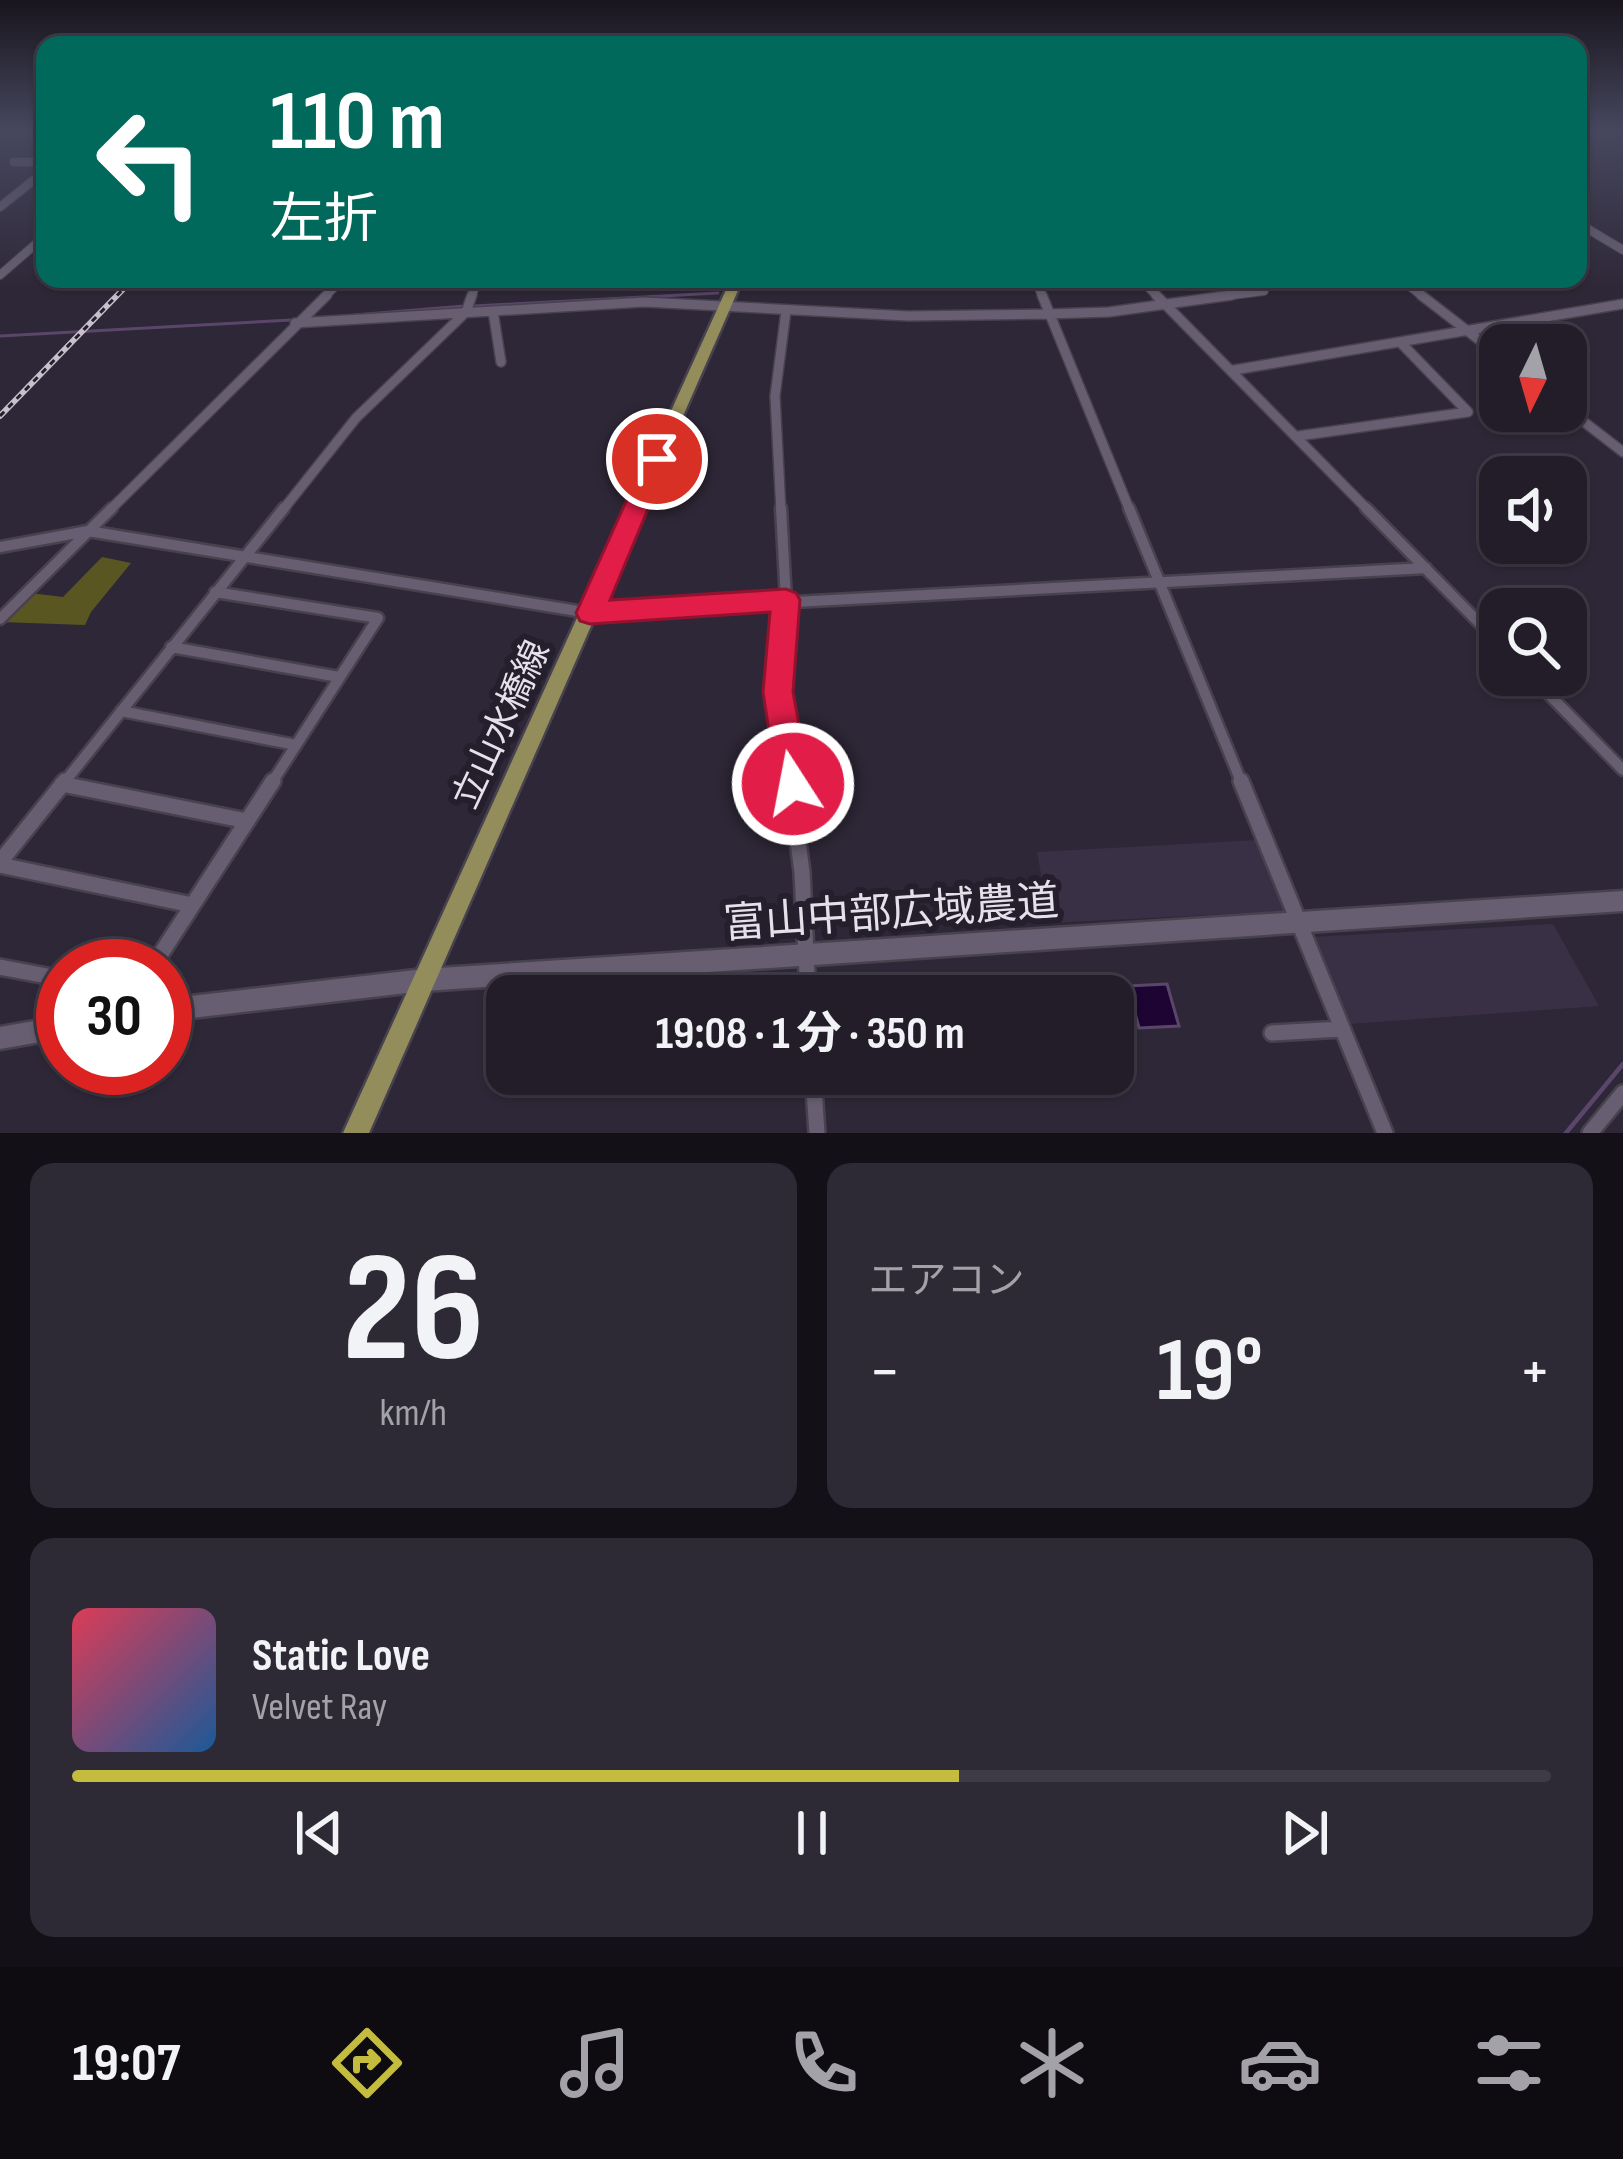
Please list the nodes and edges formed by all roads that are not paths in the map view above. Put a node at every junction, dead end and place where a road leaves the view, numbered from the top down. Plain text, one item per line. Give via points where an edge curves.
1 (25, 184) edge
2 (0, 207) edge
3 (1587, 228) edge
4 (36, 244) edge
5 (1623, 250) edge
6 (0, 275) edge
7 (333, 288) edge
8 (475, 288) edge
9 (733, 288) edge
10 (1039, 288) edge
11 (1147, 288) edge
12 (1412, 288) edge
13 (1264, 291) dead end
14 (1623, 304) edge
15 (1161, 305) junction
16 (725, 308) junction
17 (786, 310) junction
18 (493, 311) junction
19 (466, 313) junction
20 (1049, 314) junction
21 (295, 323) junction
22 (1468, 332) junction
23 (1479, 340) edge
24 (1400, 343) junction
25 (501, 362) dead end
26 (1234, 370) junction
27 (1587, 424) edge
28 (1298, 436) junction
29 (1623, 452) edge
30 (88, 531) junction
31 (0, 547) edge
32 (244, 555) junction
33 (1426, 568) junction
34 (1160, 581) junction
35 (215, 592) junction
36 (786, 600) junction
37 (590, 613) junction
38 (0, 619) edge
39 (1479, 622) edge
40 (171, 647) junction
41 (339, 677) junction
42 (1551, 696) edge
43 (121, 711) junction
44 (296, 745) junction
45 (1623, 770) edge
46 (62, 784) junction
47 (247, 821) junction
48 (0, 864) edge
49 (1623, 901) edge
50 (192, 905) junction
51 (1298, 922) junction
52 (170, 939) edge
53 (805, 956) junction
54 (0, 967) edge
55 (36, 974) edge
56 (806, 975) edge
57 (424, 980) junction
58 (192, 1007) edge
59 (1342, 1029) junction
60 (36, 1032) edge
61 (1272, 1033) dead end
62 (0, 1038) edge
63 (1623, 1093) edge
64 (814, 1095) edge
65 (356, 1133) edge
66 (817, 1133) edge
67 (1385, 1133) edge
68 (1590, 1133) edge

1 - 2 street
3 - 5 street
4 - 6 street
7 - 21 street
8 - 19 street
9 - 16 main road, 立山水橋線
10 - 20 street
11 - 15 street
12 - 22 street
13 - 15 street
14 - 22 street
15 - 20 street
15 - 26 street
16 - 17 street
16 - 18 street via 644,302
16 - 37 main road, 立山水橋線
17 - 20 street
17 - 36 street via 775,396
18 - 19 street
18 - 25 street
19 - 21 street
19 - 32 street via 356,418
20 - 34 street
21 - 30 street
22 - 23 street
22 - 24 street
24 - 26 street
24 - 28 street via 1468,412
26 - 28 street
27 - 29 street
28 - 33 street
30 - 31 street
30 - 32 street
30 - 38 street
32 - 35 street
32 - 37 street
33 - 34 street
33 - 39 street
34 - 36 street
34 - 51 street
35 - 40 street
35 - 41 street via 378,618
36 - 37 street
36 - 53 street via 778,692
37 - 57 main road, 立山水橋線
40 - 41 street
40 - 43 street
41 - 44 street
42 - 45 street
43 - 44 street
43 - 46 street
44 - 47 street
46 - 47 street
46 - 48 street
47 - 50 street
48 - 50 street
49 - 51 street, 富山中部広域農道
50 - 52 street
51 - 53 street, 富山中部広域農道
51 - 59 street
53 - 56 street
53 - 57 street, 富山中部広域農道
54 - 55 street
57 - 58 street, 富山中部広域農道
57 - 65 main road, 立山水橋線
59 - 61 street
59 - 67 street
60 - 62 street
63 - 68 street
64 - 66 street

